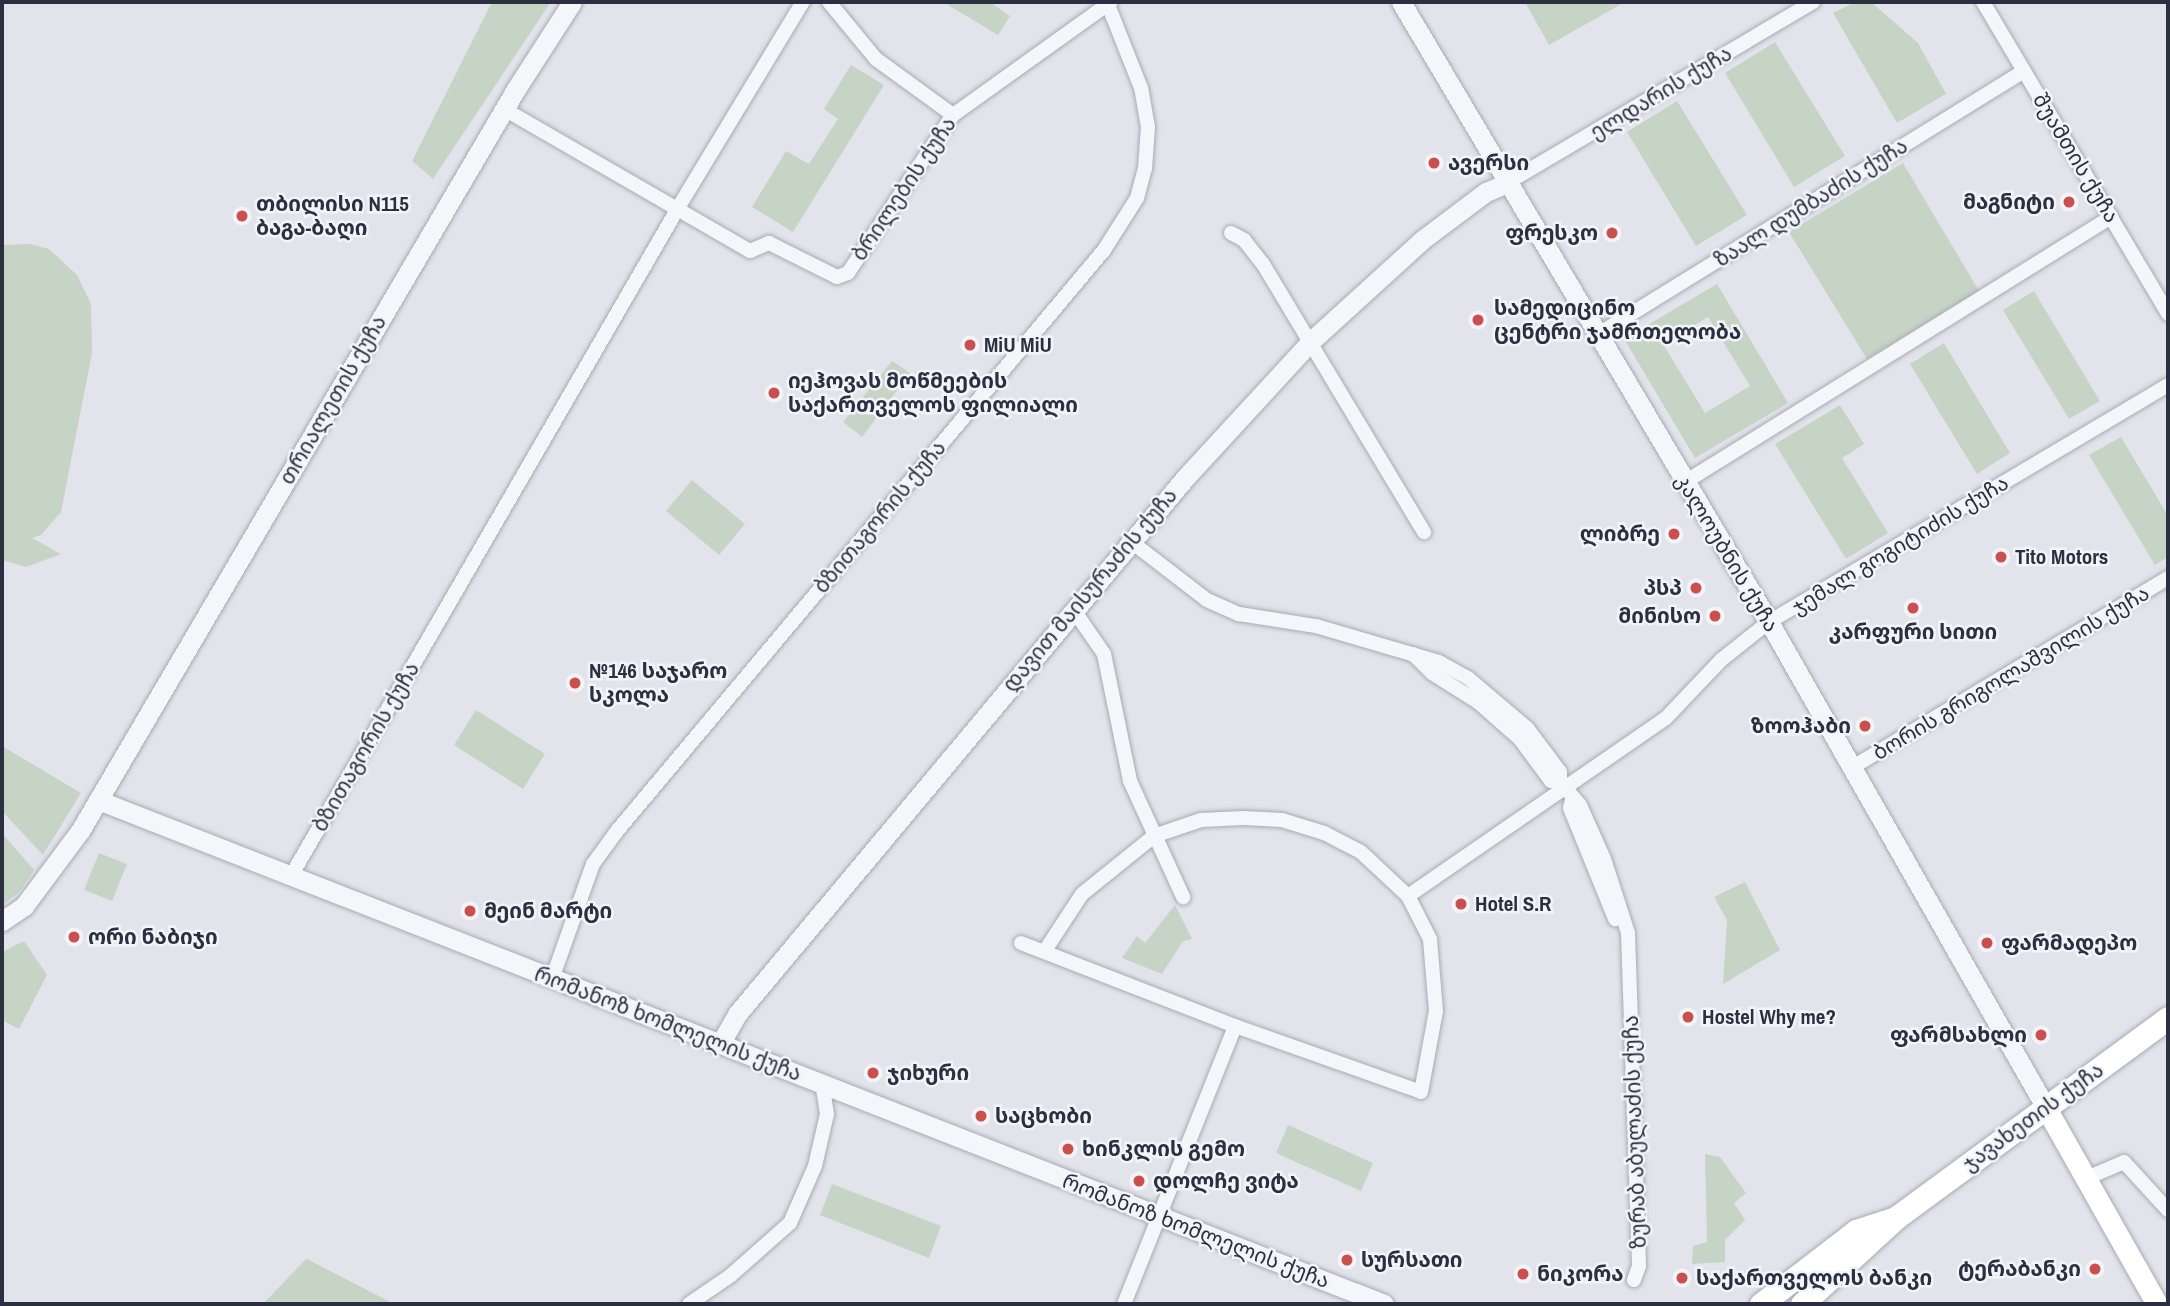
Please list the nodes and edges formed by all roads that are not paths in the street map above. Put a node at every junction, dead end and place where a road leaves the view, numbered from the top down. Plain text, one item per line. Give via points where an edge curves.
1 (572, 2) edge
2 (803, 2) edge
3 (830, 2) edge
4 (1109, 2) edge
5 (1401, 2) edge
6 (1813, 2) edge
7 (1983, 2) edge
8 (2024, 71) junction
9 (504, 109) junction
10 (953, 115) junction
11 (1507, 183) junction
12 (678, 208) junction
13 (2110, 216) junction
14 (1231, 233) dead end
15 (2168, 314) edge
16 (1597, 335) junction
17 (1310, 342) junction
18 (2168, 384) edge
19 (1685, 482) junction
20 (1423, 532) dead end
21 (1129, 540) junction
22 (2168, 578) edge
23 (1073, 609) junction
24 (1769, 622) junction
25 (1853, 767) junction
26 (1566, 791) junction
27 (98, 800) junction
28 (1153, 836) junction
29 (291, 876) junction
30 (1408, 896) junction
31 (1183, 897) dead end
32 (2, 921) edge
33 (1021, 943) dead end
34 (1044, 952) junction
35 (552, 979) junction
36 (2168, 1018) edge
37 (1235, 1026) junction
38 (720, 1044) junction
39 (822, 1084) junction
40 (2046, 1108) junction
41 (2087, 1178) junction
42 (2168, 1210) edge
43 (1161, 1217) junction
44 (1898, 1217) junction
45 (689, 1304) edge
46 (1124, 1304) edge
47 (1384, 1304) edge
48 (1761, 1304) edge
49 (1802, 1304) edge
50 (2157, 1304) edge

1 - 9 street, თრიალეთის ქუჩა
2 - 12 street, ბზითაგორის ქუჩა
3 - 10 street via 876,58
4 - 10 street, ბრილების ქუჩა
4 - 35 street, ბზითაგორის ქუჩა via 1140,89 1148,127 1137,198 1104,250 617,831 593,864
5 - 11 street, კალოუბნის ქუჩა
6 - 11 street, ელდარის ქუჩა
7 - 8 street, შუამთის ქუჩა
8 - 13 street, შუამთის ქუჩა
8 - 16 street, ზაალ დუმბაძის ქუჩა
9 - 12 street, ბრილების ქუჩა
9 - 27 street, თრიალეთის ქუჩა
10 - 12 street, ბრილების ქუჩა via 848,273 837,277 769,243 750,251
11 - 16 street, კალოუბნის ქუჩა
11 - 17 street, დავით მაისურაძის ქუჩა via 1486,192 1422,240
12 - 29 street, ბზითაგორის ქუჩა
13 - 15 street, შუამთის ქუჩა
13 - 19 street
14 - 17 street via 1255,253
16 - 19 street, კალოუბნის ქუჩა
17 - 20 street
17 - 21 street, დავით მაისურაძის ქუჩა
18 - 24 street, ჯემალ გოგიტიძის ქუჩა
19 - 24 street, კალოუბნის ქუჩა
21 - 23 street, დავით მაისურაძის ქუჩა
21 - 26 street, ზურაბ აბულაძის ქუჩა via 1207,600 1239,614 1316,626 1439,662 1528,728 1560,772
22 - 25 street, ბორის გრიგოლაშვილის ქუჩა
23 - 28 street via 1108,664 1130,781
23 - 38 street, დავით მაისურაძის ქუჩა via 738,1013
24 - 25 street, კალოუბნის ქუჩა
24 - 26 street, ჯემალ გოგიტიძის ქუჩა via 1721,660 1666,719
25 - 40 street, კალოუბნის ქუჩა
26 - 26 street, ზურაბ აბულაძის ქუჩა via 1621,937 1634,1280 1639,1266 1628,933 1604,859 1580,805
26 - 30 street, ჯემალ გოგიტიძის ქუჩა
27 - 29 street, რომანოზ ხომლელის ქუჩა
27 - 32 street via 24,906
28 - 30 street via 1201,820 1282,820 1324,832 1361,852
28 - 31 street
28 - 34 street via 1082,894
29 - 35 street, რომანოზ ხომლელის ქუჩა
30 - 37 street via 1430,939 1436,978 1432,1053 1421,1091
33 - 34 street
34 - 37 street
35 - 38 street, რომანოზ ხომლელის ქუჩა
36 - 40 main road, ჯავახეთის ქუჩა
37 - 43 street
38 - 39 street, რომანოზ ხომლელის ქუჩა
39 - 43 street, რომანოზ ხომლელის ქუჩა
39 - 45 street via 827,1114 815,1166 790,1223 730,1276
40 - 41 main road
40 - 44 main road, ჯავახეთის ქუჩა
41 - 42 street via 2124,1162
41 - 50 main road
43 - 46 street
43 - 47 street, რომანოზ ხომლელის ქუჩა
44 - 48 main road, ჯავახეთის ქუჩა via 1856,1231
44 - 49 main road, ჯავახეთის ქუჩა

